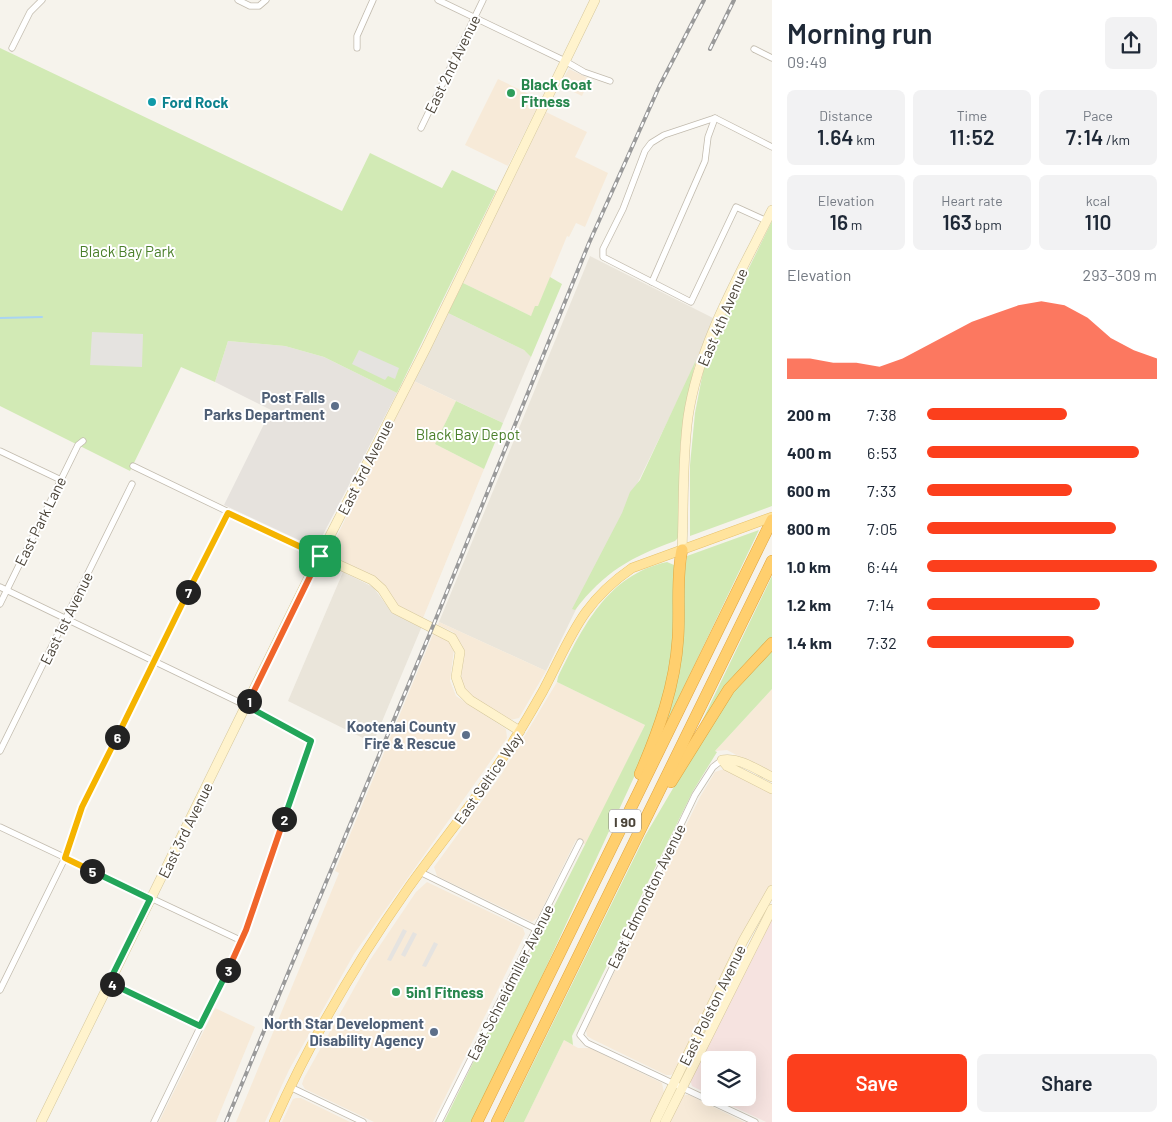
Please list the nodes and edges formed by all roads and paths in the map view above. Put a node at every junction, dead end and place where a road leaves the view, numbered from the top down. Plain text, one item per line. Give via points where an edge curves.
1 (42, 0) edge
2 (238, 0) edge
3 (373, 0) edge
4 (438, 0) edge
5 (483, 0) edge
6 (595, 0) edge
7 (265, 1) edge
8 (475, 17) junction
9 (12, 48) dead end
10 (357, 48) dead end
11 (754, 49) dead end
12 (772, 58) edge
13 (565, 60) junction
14 (610, 81) dead end
15 (715, 118) junction
16 (421, 128) dead end
17 (772, 147) edge
18 (772, 210) edge
19 (766, 221) junction
20 (652, 282) junction
21 (83, 441) dead end
22 (0, 451) edge
23 (132, 466) dead end
24 (60, 480) junction
25 (132, 484) dead end
26 (228, 513) junction
27 (772, 519) edge
28 (682, 550) junction
29 (320, 556) junction
30 (772, 561) edge
31 (0, 587) edge
32 (6, 591) junction
33 (0, 604) edge
34 (65, 619) junction
35 (772, 643) edge
36 (154, 661) junction
37 (247, 706) junction
38 (520, 731) junction
39 (0, 751) edge
40 (722, 760) junction
41 (772, 777) edge
42 (772, 789) edge
43 (0, 827) edge
44 (580, 842) dead end
45 (65, 858) junction
46 (624, 864) junction
47 (420, 872) junction
48 (772, 890) edge
49 (150, 899) junction
50 (772, 908) edge
51 (536, 929) junction
52 (242, 941) junction
53 (553, 970) junction
54 (109, 982) junction
55 (0, 990) edge
56 (200, 1026) junction
57 (678, 1086) junction
58 (290, 1087) junction
59 (41, 1122) edge
60 (154, 1122) edge
61 (274, 1122) edge
62 (363, 1122) edge
63 (439, 1122) edge
64 (477, 1122) edge
65 (497, 1122) edge
66 (655, 1122) edge
67 (665, 1122) edge
68 (755, 1122) edge

1 - 9 street via 30,12
2 - 7 street via 250,6 258,6
3 - 10 street via 357,36
4 - 8 street
5 - 8 street, East 2nd Avenue
6 - 13 street, East 3rd Avenue
8 - 13 street
8 - 16 street, East 2nd Avenue
11 - 12 street
13 - 14 street via 584,72
13 - 29 street, East 3rd Avenue via 430,340
15 - 17 street
15 - 20 street via 708,137 705,161
15 - 20 street via 650,143 603,250 605,259
18 - 19 street, East 4th Avenue
19 - 20 street via 736,207 691,302
19 - 28 street, East 4th Avenue via 711,334 697,377 686,442
21 - 24 street, East Park Lane
22 - 24 street
23 - 26 street
24 - 32 street, East Park Lane
25 - 34 street, East 1st Avenue
26 - 29 street
26 - 36 street
27 - 28 main road, East Seltice Way
27 - 53 highway, I 90
28 - 38 main road, East Seltice Way via 632,568 594,599
28 - 53 highway via 676,653 663,715
29 - 37 street, East 3rd Avenue
29 - 38 street via 372,580 396,609 452,638 459,650 456,677 460,692
30 - 46 highway, I 90
31 - 32 street
32 - 33 street, East Park Lane
32 - 34 street
34 - 36 street
34 - 39 street, East 1st Avenue
35 - 46 highway via 716,707
36 - 37 street
36 - 45 street via 82,807
37 - 49 street, East 3rd Avenue
37 - 52 street via 311,741
38 - 47 main road, East Seltice Way
40 - 41 street via 739,761
40 - 42 street via 727,766
40 - 57 street, East Edmondton Avenue via 713,767 695,795 580,1029 581,1038
43 - 45 street
44 - 51 street, East Schneidmiller Avenue
45 - 49 street
45 - 55 street
46 - 65 highway, I 90
47 - 51 street
47 - 58 main road, East Seltice Way via 353,973
48 - 57 street, East Polston Avenue via 743,941
49 - 52 street
49 - 54 street, East 3rd Avenue
50 - 57 street, East Polston Avenue
51 - 63 street, East Schneidmiller Avenue
52 - 56 street
53 - 64 highway, I 90
54 - 56 street
54 - 59 street, East 3rd Avenue
56 - 60 street
57 - 66 street, East Polston Avenue
57 - 67 street, East Polston Avenue
57 - 68 street
58 - 61 main road, East Seltice Way
58 - 62 street

